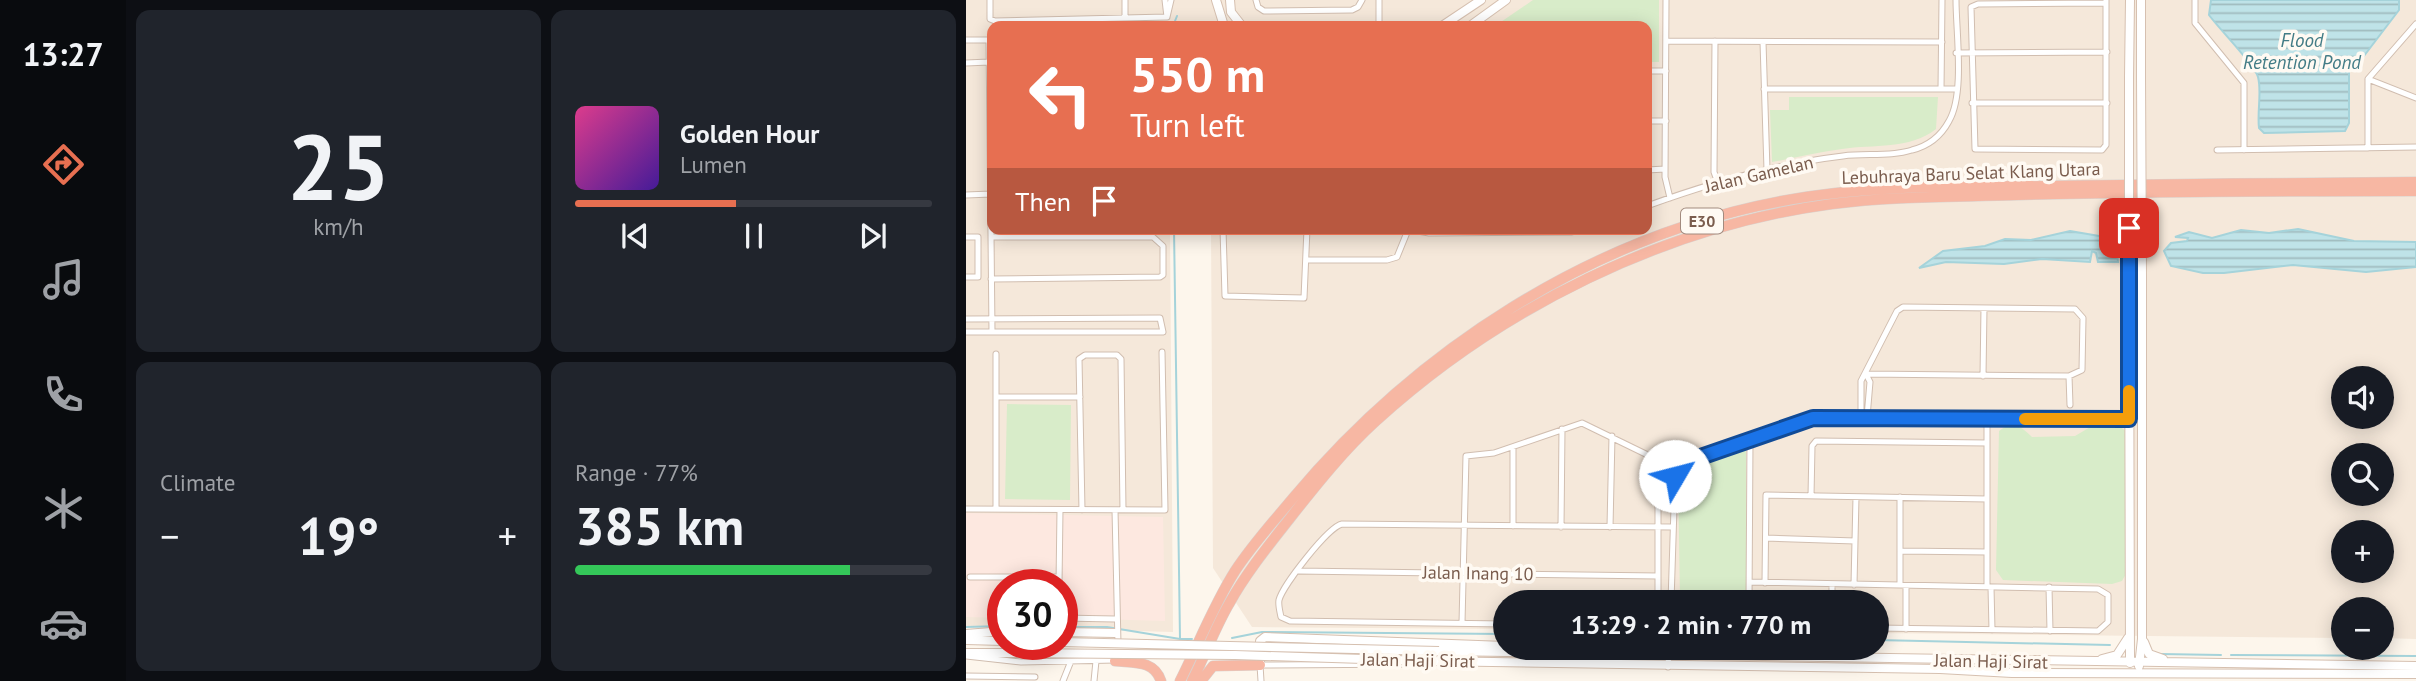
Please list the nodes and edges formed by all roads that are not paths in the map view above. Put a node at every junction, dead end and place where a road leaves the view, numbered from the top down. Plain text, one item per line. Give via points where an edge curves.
1 (990, 0) edge
2 (1125, 0) edge
3 (1165, 0) edge
4 (1171, 0) edge
5 (1216, 0) edge
6 (1230, 0) edge
7 (1256, 0) edge
8 (1306, 0) edge
9 (1362, 0) edge
10 (1379, 0) edge
11 (1481, 0) edge
12 (1506, 0) edge
13 (1666, 0) edge
14 (1942, 0) edge
15 (1956, 0) edge
16 (2130, 0) edge
17 (2141, 0) edge
18 (2195, 0) edge
19 (2106, 1) edge
20 (1306, 10) junction
21 (1167, 17) junction
22 (995, 21) edge
23 (1125, 21) edge
24 (1139, 21) edge
25 (1222, 21) edge
26 (1238, 21) edge
27 (1379, 21) edge
28 (1450, 21) edge
29 (1477, 21) edge
30 (2416, 24) edge
31 (966, 40) edge
32 (987, 40) edge
33 (1666, 41) junction
34 (1715, 41) junction
35 (1763, 42) junction
36 (1942, 42) junction
37 (2107, 52) junction
38 (1956, 53) junction
39 (1971, 53) junction
40 (987, 62) edge
41 (966, 63) edge
42 (1652, 71) edge
43 (1666, 71) junction
44 (2368, 79) junction
45 (1764, 89) junction
46 (1941, 89) junction
47 (1957, 89) junction
48 (2416, 97) edge
49 (1972, 103) junction
50 (2107, 103) junction
51 (1652, 121) edge
52 (1665, 121) junction
53 (2416, 147) edge
54 (2368, 148) junction
55 (2244, 149) junction
56 (2217, 150) dead end
57 (1652, 170) edge
58 (1665, 170) junction
59 (1767, 170) junction
60 (2416, 182) edge
61 (1718, 183) junction
62 (2416, 191) edge
63 (966, 194) edge
64 (987, 194) edge
65 (1670, 198) junction
66 (1652, 204) edge
67 (1223, 235) edge
68 (1307, 235) edge
69 (1405, 235) edge
70 (966, 237) edge
71 (991, 237) joint
72 (1307, 260) junction
73 (966, 277) edge
74 (991, 279) junction
75 (1984, 308) junction
76 (966, 319) edge
77 (992, 319) junction
78 (966, 332) edge
79 (992, 332) junction
80 (1162, 352) dead end
81 (996, 354) dead end
82 (1866, 374) junction
83 (1983, 376) junction
84 (2069, 376) junction
85 (996, 397) junction
86 (1080, 397) junction
87 (2070, 405) dead end
88 (1864, 417) junction
89 (1987, 419) junction
90 (2129, 419) junction
91 (2142, 419) junction
92 (1562, 429) junction
93 (1612, 436) junction
94 (1750, 441) junction
95 (1987, 443) junction
96 (1513, 447) junction
97 (1811, 496) junction
98 (1856, 497) junction
99 (1900, 497) junction
100 (1987, 499) junction
101 (966, 509) edge
102 (996, 509) junction
103 (1060, 510) junction
104 (1082, 510) junction
105 (1115, 510) junction
106 (1123, 510) junction
107 (1462, 525) junction
108 (1513, 526) junction
109 (1561, 527) junction
110 (1610, 527) junction
111 (1658, 527) junction
112 (1673, 527) junction
113 (1766, 538) junction
114 (1855, 541) junction
115 (1900, 551) junction
116 (1987, 552) junction
117 (1059, 569) edge
118 (1298, 571) junction
119 (1462, 573) junction
120 (1658, 576) junction
121 (970, 577) dead end
122 (987, 577) edge
123 (1750, 582) junction
124 (1765, 583) junction
125 (1832, 584) junction
126 (1854, 584) junction
127 (1903, 585) junction
128 (1989, 587) junction
129 (2049, 587) junction
130 (1658, 590) edge
131 (1673, 590) edge
132 (1750, 590) edge
133 (1832, 590) edge
134 (1078, 621) edge
135 (1462, 623) junction
136 (1493, 624) edge
137 (2130, 624) junction
138 (1115, 627) junction
139 (1889, 628) edge
140 (1906, 629) junction
141 (2141, 629) junction
142 (1078, 630) edge
143 (1992, 630) junction
144 (2050, 631) junction
145 (987, 634) edge
146 (966, 637) edge
147 (987, 639) edge
148 (1078, 642) edge
149 (1493, 646) edge
150 (1493, 652) edge
151 (966, 654) edge
152 (1889, 659) edge
153 (1670, 660) edge
154 (1676, 660) edge
155 (1071, 661) junction
156 (1096, 661) junction
157 (1115, 661) junction
158 (1457, 661) junction
159 (1987, 661) junction
160 (2199, 662) junction
161 (2242, 663) junction
162 (2136, 664) junction
163 (1260, 665) junction
164 (1668, 667) junction
165 (1678, 667) junction
166 (2416, 667) edge
167 (2103, 674) junction
168 (2394, 674) junction
169 (2416, 674) edge
170 (966, 676) edge
171 (1035, 677) dead end
172 (2012, 677) edge
173 (2146, 677) edge
174 (2201, 677) edge
175 (2239, 677) edge
176 (2267, 677) edge
177 (2305, 677) edge
178 (2334, 677) edge
179 (2416, 680) edge
180 (1063, 681) edge
181 (1094, 681) edge
182 (1161, 681) edge
183 (1180, 681) edge
184 (1192, 681) edge
185 (1201, 681) edge
186 (1261, 681) edge

1 - 22 street via 990,19
2 - 23 street
3 - 21 street
4 - 21 street
5 - 25 main road
6 - 26 main road
7 - 20 street via 1264,11
8 - 20 street
9 - 20 street via 1352,10
10 - 27 street
11 - 28 main road
12 - 29 main road
13 - 33 street
14 - 36 street
15 - 38 street, Jalan Gamelan
16 - 90 main road, bridge
17 - 91 main road, bridge
18 - 55 street via 2195,23 2244,83
19 - 37 street
19 - 39 street via 1975,5 1971,7
21 - 24 street
30 - 44 street
31 - 32 street
33 - 34 street
33 - 43 street
34 - 35 street
34 - 61 street via 1714,172
35 - 36 street
35 - 45 street
36 - 46 street
37 - 39 street
37 - 50 street
38 - 39 street
38 - 47 street, Jalan Gamelan
39 - 49 street
40 - 41 street
42 - 43 street
43 - 52 street
44 - 48 street
44 - 54 street
45 - 46 street
45 - 59 street
46 - 47 street
47 - 59 street, Jalan Gamelan via 1949,121 1935,140 1911,151 1842,156
49 - 50 street
49 - 50 street via 1975,149 2102,150
51 - 52 street
52 - 58 street
53 - 54 street
54 - 55 street
55 - 56 street
57 - 58 street
58 - 65 street
59 - 61 street, Jalan Gamelan
60 - 183 highway, Lebuhraya Baru Selat Klang Utara / E30 via 1885,188 1780,201 1647,241 1575,272 1510,308 1414,375 1363,420 1314,472 1235,572
61 - 65 street, Jalan Gamelan
62 - 184 highway, Lebuhraya Baru Selat Klang Utara / E30 via 2111,192 1889,199 1778,214 1647,253 1521,314 1423,382 1374,423 1312,490 1260,557 1229,604
63 - 64 street
65 - 66 street, Jalan Gamelan
67 - 72 street via 1226,298 1304,298
68 - 72 street
69 - 72 street via 1397,257 1387,260
70 - 73 street via 978,237 978,277
71 - 74 street
71 - 74 street via 1153,237 1164,246 1160,277
74 - 77 street
75 - 82 street via 1903,307
75 - 83 street
75 - 84 street via 2080,312 2082,370
76 - 77 street
77 - 79 street
77 - 79 street via 1160,318 1163,332
78 - 79 street
80 - 106 street via 1165,510
81 - 85 street
82 - 83 street
82 - 88 street via 1861,381
83 - 84 street
84 - 87 street
85 - 86 street
85 - 102 street
86 - 104 street
86 - 106 street via 1081,356 1117,355 1121,359
88 - 89 street
88 - 94 street via 1813,418
89 - 90 street
89 - 95 street
90 - 91 street
90 - 137 main road
91 - 141 main road
92 - 93 street via 1582,423
92 - 96 street
92 - 109 street
93 - 110 street
93 - 111 street via 1658,460
94 - 112 street via 1679,468
94 - 123 street
95 - 97 street via 1816,441 1812,446
95 - 100 street
96 - 107 street via 1466,456
96 - 108 street
97 - 98 street
97 - 113 street via 1766,495
98 - 99 street
98 - 114 street
99 - 100 street
99 - 115 street
100 - 116 street
101 - 102 street
102 - 103 street
103 - 104 street
103 - 117 street
104 - 105 street
105 - 106 street
105 - 138 street
107 - 108 street
107 - 118 street via 1342,524 1331,528
107 - 119 street
108 - 109 street
109 - 110 street
110 - 111 street
111 - 112 street
111 - 120 street
112 - 131 street
113 - 114 street
113 - 124 street
114 - 126 street
115 - 116 street
115 - 127 street
116 - 128 street
118 - 119 street, Jalan Inang 10
118 - 135 street via 1279,602 1285,620
119 - 120 street, Jalan Inang 10
119 - 135 street
120 - 130 street
121 - 122 street
123 - 124 street
123 - 132 street
124 - 125 street
125 - 126 street
125 - 133 street
126 - 127 street
127 - 128 street
127 - 140 street
128 - 129 street
128 - 143 street
129 - 144 street
129 - 144 street via 2108,595 2104,628
134 - 138 street
135 - 136 street
137 - 159 main road via 2122,650 2109,658
137 - 162 main road
138 - 142 main road
138 - 157 street via 1119,651
139 - 140 street
140 - 143 street
141 - 160 main road via 2154,658
141 - 162 main road
143 - 144 street
145 - 146 main road
146 - 147 main road
148 - 150 main road, Jalan Haji Sirat, bridge
149 - 163 main road via 1265,636 1260,641
151 - 155 street via 996,661
151 - 158 main road, Jalan Haji Sirat, bridge via 1235,654
152 - 159 main road, Jalan Haji Sirat
153 - 164 street
154 - 165 street
155 - 156 street
155 - 180 street
156 - 157 street
156 - 181 street
157 - 182 highway via 1145,664
158 - 163 street via 1408,666
158 - 164 main road, Jalan Haji Sirat
159 - 162 main road, Jalan Haji Sirat
160 - 161 main road, Jalan Haji Sirat
160 - 162 main road, Jalan Haji Sirat
161 - 166 main road, Jalan Haji Sirat
161 - 177 main road via 2297,667
162 - 167 main road
162 - 175 main road
163 - 185 highway via 1213,666
163 - 186 street
164 - 165 main road, Jalan Haji Sirat
165 - 172 main road, Jalan Haji Sirat via 1940,668
167 - 172 main road, Jalan Haji Sirat
167 - 173 main road, Jalan Haji Sirat
168 - 169 main road, Jalan Haji Sirat
168 - 178 main road, Jalan Haji Sirat
168 - 179 main road
170 - 171 street
173 - 174 main road, Jalan Haji Sirat
174 - 175 main road, Jalan Haji Sirat
175 - 176 main road, Jalan Haji Sirat
176 - 177 main road, Jalan Haji Sirat
177 - 178 main road, Jalan Haji Sirat

